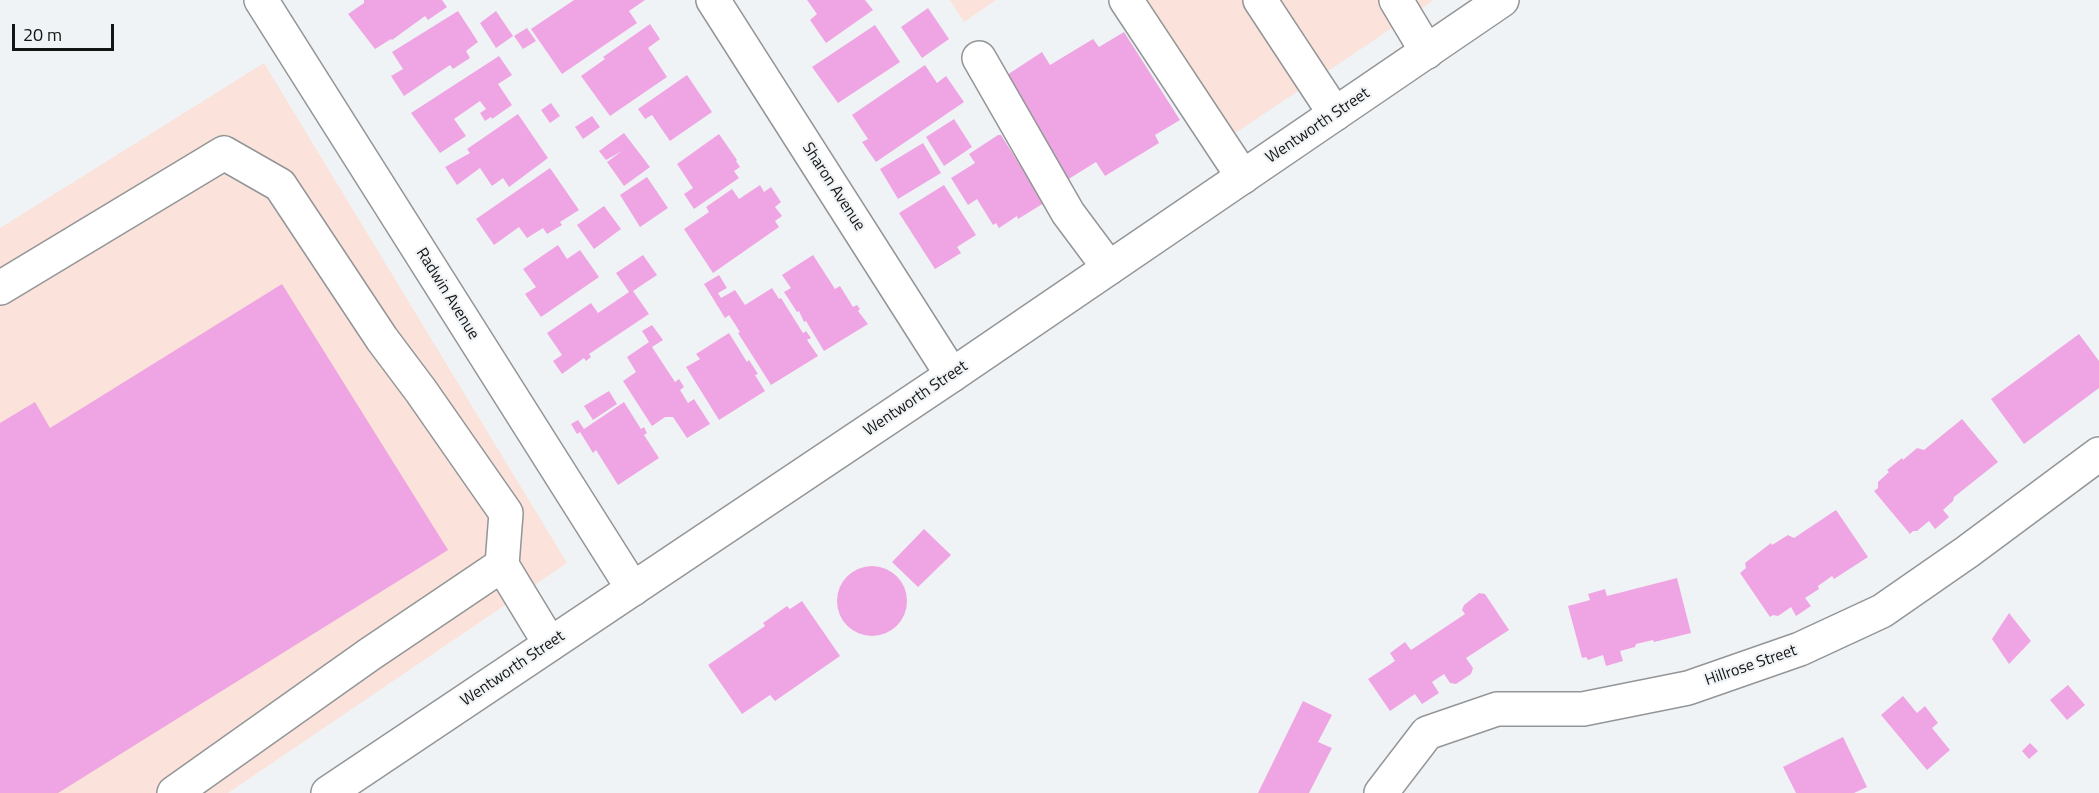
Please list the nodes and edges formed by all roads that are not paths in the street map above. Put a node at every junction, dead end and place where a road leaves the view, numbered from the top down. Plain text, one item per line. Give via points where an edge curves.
1 (261, 0) edge
2 (713, 0) edge
3 (1126, 0) edge
4 (1260, 0) edge
5 (1396, 0) edge
6 (1502, 0) edge
7 (1427, 52) junction
8 (979, 58) dead end
9 (1335, 114) junction
10 (1244, 177) junction
11 (1109, 268) junction
12 (0, 288) edge
13 (952, 375) junction
14 (2099, 454) edge
15 (502, 565) junction
16 (633, 589) junction
17 (550, 644) junction
18 (174, 793) edge
19 (328, 793) edge
20 (1381, 793) edge

1 - 16 street, Radwin Avenue
2 - 13 street, Sharon Avenue
3 - 10 street
4 - 9 street
5 - 7 street
6 - 7 street, Wentworth Street
7 - 9 street, Wentworth Street
8 - 11 street via 1068,213
9 - 10 street, Wentworth Street
10 - 11 street, Wentworth Street
11 - 13 street, Wentworth Street
12 - 15 street via 224,153 279,185 506,513
13 - 16 street, Wentworth Street
14 - 20 street, Hillrose Street via 1882,611 1800,649 1688,688 1583,709 1497,709 1427,733
15 - 17 street
15 - 18 street
16 - 17 street, Wentworth Street
17 - 19 street, Wentworth Street

